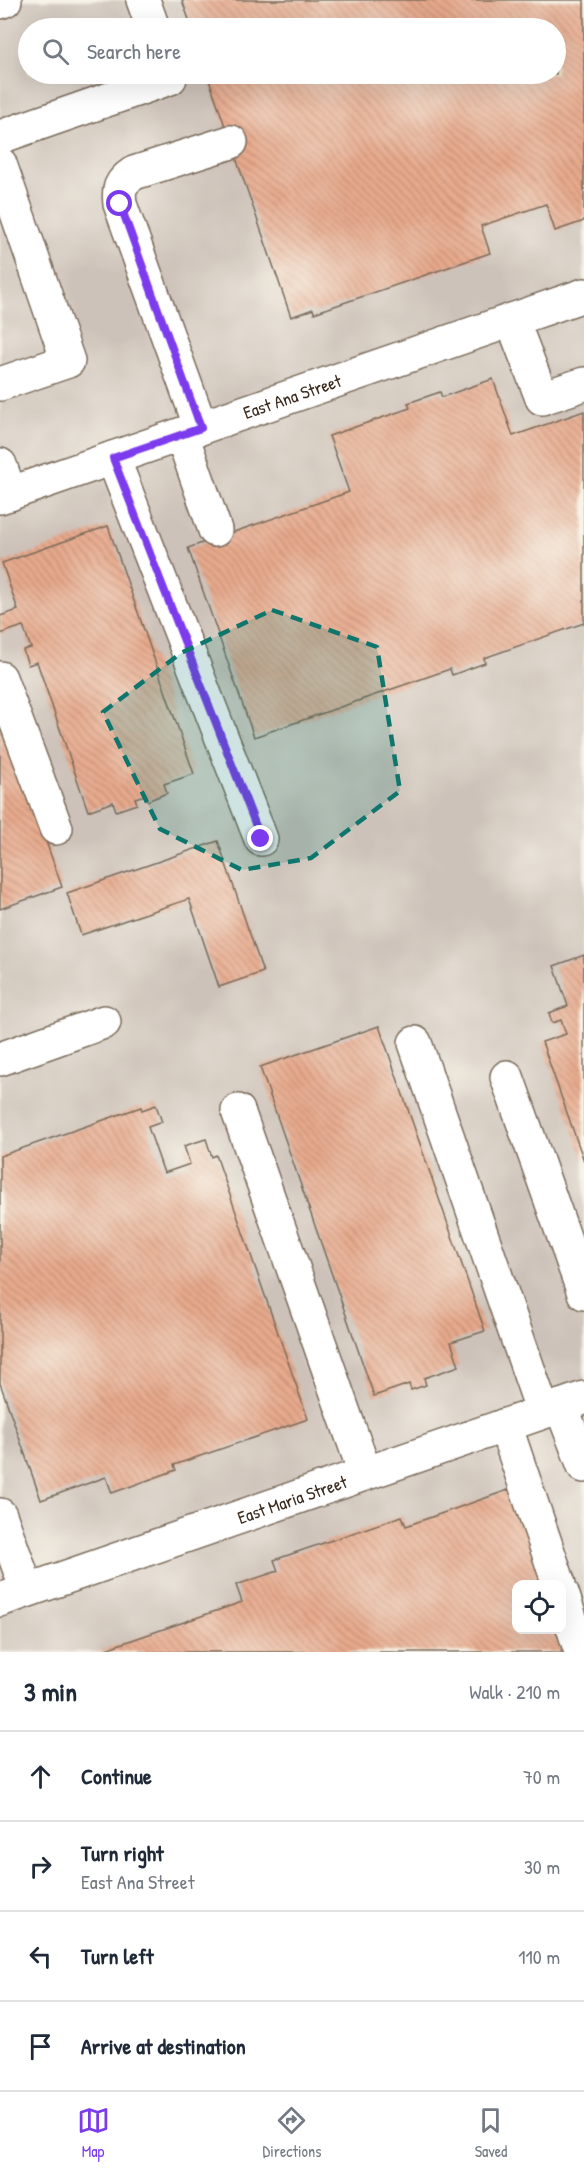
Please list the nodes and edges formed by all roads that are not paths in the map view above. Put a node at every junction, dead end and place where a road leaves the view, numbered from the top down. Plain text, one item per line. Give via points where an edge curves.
1 (5, 0) edge
2 (143, 0) edge
3 (0, 2) edge
4 (149, 18) edge
5 (153, 84) edge
6 (0, 137) edge
7 (231, 142) dead end
8 (0, 164) edge
9 (584, 296) edge
10 (512, 320) junction
11 (0, 384) edge
12 (584, 384) edge
13 (191, 431) junction
14 (113, 458) junction
15 (3, 485) edge
16 (215, 530) dead end
17 (0, 678) edge
18 (56, 828) dead end
19 (261, 839) dead end
20 (104, 1022) dead end
21 (415, 1043) dead end
22 (0, 1059) edge
23 (507, 1077) dead end
24 (238, 1110) dead end
25 (584, 1293) edge
26 (563, 1405) edge
27 (505, 1425) junction
28 (584, 1466) edge
29 (365, 1473) junction
30 (0, 1515) edge
31 (558, 1580) edge
32 (14, 1595) edge
33 (566, 1608) edge
34 (581, 1652) edge

1 - 3 street
2 - 4 street
5 - 6 street
7 - 13 street via 134,173 123,180 118,190
8 - 11 street via 68,361
9 - 10 street, East Ana Street
10 - 12 street via 542,398
10 - 13 street, East Ana Street
13 - 14 street, East Ana Street
13 - 16 street
14 - 15 street, East Ana Street
14 - 19 street
17 - 18 street
20 - 22 street
21 - 26 street
23 - 25 street
24 - 29 street
26 - 27 street, East Maria Street
26 - 28 street
27 - 29 street, East Maria Street
27 - 31 street
29 - 32 street, East Maria Street
30 - 32 street
33 - 34 street

